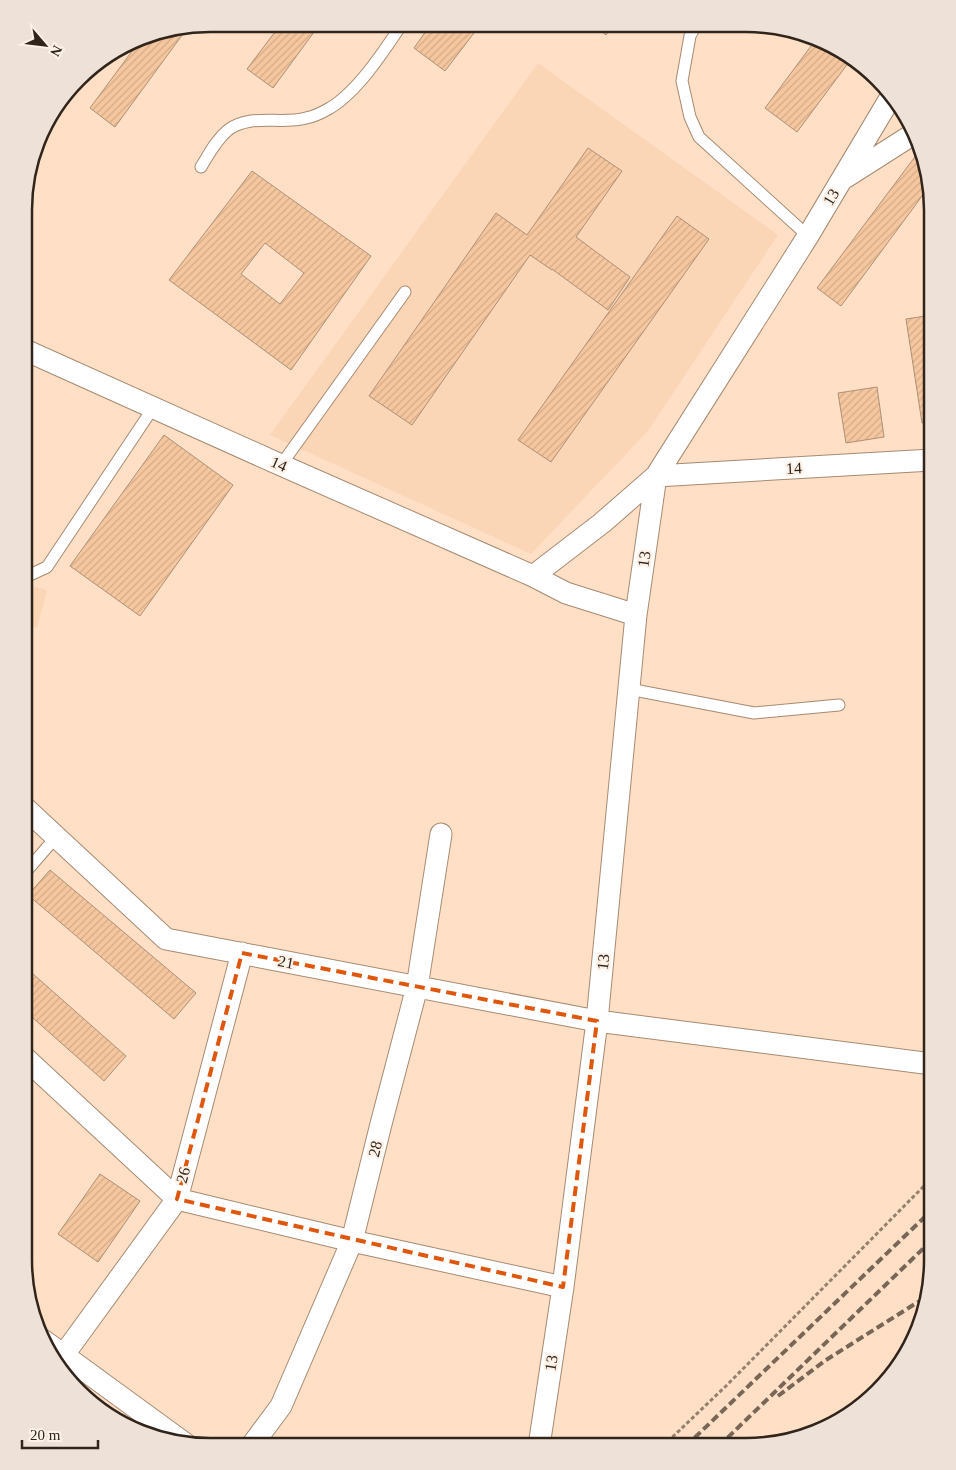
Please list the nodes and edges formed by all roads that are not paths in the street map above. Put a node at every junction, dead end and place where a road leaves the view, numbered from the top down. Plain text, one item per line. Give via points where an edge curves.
1 (692, 32) edge
2 (396, 33) edge
3 (888, 103) edge
4 (907, 137) edge
5 (201, 167) dead end
6 (841, 180) junction
7 (808, 236) junction
8 (405, 292) dead end
9 (32, 353) edge
10 (153, 408) junction
11 (924, 460) edge
12 (281, 465) junction
13 (656, 476) junction
14 (32, 574) edge
15 (533, 576) junction
16 (636, 615) junction
17 (630, 689) junction
18 (839, 705) dead end
19 (32, 814) edge
20 (441, 834) dead end
21 (56, 837) junction
22 (32, 865) edge
23 (242, 953) junction
24 (418, 987) junction
25 (597, 1021) junction
26 (924, 1063) edge
27 (32, 1064) edge
28 (177, 1199) junction
29 (352, 1241) junction
30 (563, 1287) junction
31 (62, 1356) edge
32 (66, 1363) edge
33 (166, 1431) edge
34 (257, 1438) edge
35 (540, 1438) edge

1 - 7 lane via 682,81 698,137
2 - 5 lane via 350,92 330,108 306,118 240,123 215,144
3 - 6 street, 13
4 - 6 street
6 - 7 street, 13
7 - 13 street, 13
8 - 12 lane
9 - 10 street, 14
10 - 12 street, 14
10 - 14 lane via 47,567
11 - 13 street, 14
12 - 15 street, 14
13 - 15 street, 13
13 - 16 street, 13
15 - 16 street, 14 via 566,593
16 - 17 street, 13
17 - 18 lane via 754,713
17 - 25 street, 13
19 - 21 street, 21
20 - 24 street, 28
21 - 22 lane
21 - 23 street, 21 via 166,939
23 - 24 street, 21
23 - 28 street, 26
24 - 25 street, 21
24 - 29 street, 28
25 - 26 street, 21
25 - 30 street, 13
27 - 28 street
28 - 29 street
28 - 31 street, 26
29 - 30 street
29 - 34 street, 28 via 281,1406
30 - 35 street, 13
32 - 33 street

